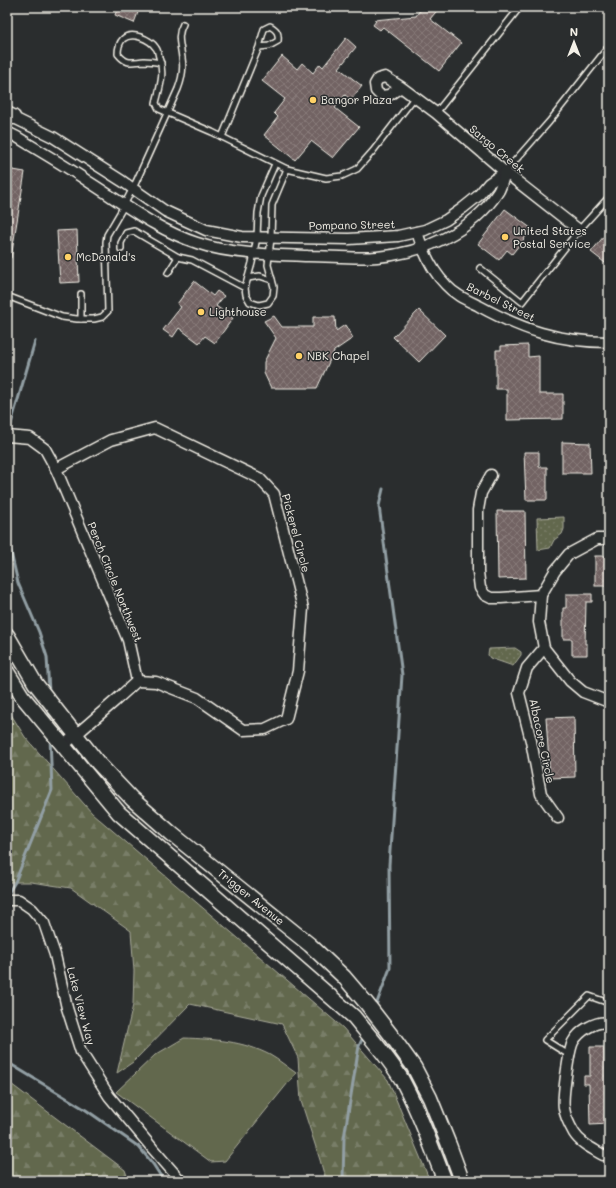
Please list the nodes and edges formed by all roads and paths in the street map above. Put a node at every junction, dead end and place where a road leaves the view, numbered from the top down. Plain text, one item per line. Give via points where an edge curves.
1 (520, 7) edge
2 (183, 24) dead end
3 (609, 46) edge
4 (259, 47) junction
5 (161, 63) junction
6 (400, 87) dead end
7 (414, 98) junction
8 (168, 112) junction
9 (436, 113) junction
10 (9, 115) edge
11 (7, 132) edge
12 (222, 137) junction
13 (275, 164) junction
14 (287, 169) junction
15 (505, 172) junction
16 (133, 188) junction
17 (609, 197) edge
18 (124, 205) junction
19 (579, 230) junction
20 (416, 232) junction
21 (257, 237) junction
22 (271, 238) junction
23 (422, 248) junction
24 (121, 249) dead end
25 (253, 253) junction
26 (269, 254) junction
27 (178, 257) junction
28 (480, 268) dead end
29 (168, 273) dead end
30 (248, 278) junction
31 (272, 280) junction
32 (245, 288) junction
33 (81, 294) dead end
34 (7, 296) edge
35 (82, 319) junction
36 (609, 342) edge
37 (7, 436) edge
38 (56, 469) junction
39 (491, 474) dead end
40 (609, 539) edge
41 (541, 595) junction
42 (7, 635) edge
43 (544, 648) junction
44 (7, 672) edge
45 (137, 681) junction
46 (609, 702) edge
47 (75, 735) junction
48 (63, 746) junction
49 (558, 818) dead end
50 (7, 900) edge
51 (609, 1003) edge
52 (609, 1023) edge
53 (570, 1056) junction
54 (604, 1155) dead end
55 (181, 1181) edge
56 (446, 1181) edge
57 (458, 1181) edge

1 - 9 lane
2 - 8 lane via 179,35 183,77
3 - 15 lane via 549,122
4 - 4 lane via 269,46 278,41 276,29 270,26 264,29
4 - 12 lane
5 - 5 lane via 130,63 118,54 119,46 123,39 133,35 145,39 156,48
5 - 8 lane via 162,78 156,103 159,109
6 - 7 street, Sargo Creek
7 - 9 street, Sargo Creek
7 - 14 lane via 357,169 342,176 326,178
8 - 12 lane
8 - 16 lane
9 - 15 street, Sargo Creek
10 - 16 street, Pompano Street via 53,137
11 - 18 street
12 - 13 lane
13 - 14 lane
13 - 21 lane via 261,196
14 - 22 lane via 272,205
15 - 19 street, Sargo Creek
15 - 20 street, Pompano Street via 446,220
15 - 23 street via 499,191 484,209 464,227
16 - 18 lane
16 - 21 street, Pompano Street via 165,211 206,230 242,237
17 - 19 lane
18 - 25 street via 197,243
18 - 35 lane via 107,235 108,311 102,317
19 - 28 lane via 522,302
20 - 22 street, Pompano Street via 398,236 350,239
20 - 23 street, Barbel Street
21 - 22 street, Pompano Street
21 - 25 lane
22 - 26 lane
23 - 26 street via 376,257
23 - 36 street, Barbel Street via 432,267 455,294 502,319 534,332 563,339
24 - 27 lane via 126,233 134,231
25 - 26 street
25 - 30 lane
26 - 31 lane via 268,265
27 - 29 lane
27 - 32 lane via 192,260
30 - 31 lane via 260,276
30 - 32 lane
31 - 32 lane via 273,296 268,303 250,302
33 - 35 lane
34 - 35 lane via 62,317
37 - 38 street via 30,438 45,449
38 - 45 street, Perch Circle Northwest via 128,640
38 - 45 street, Pickerel Circle via 111,440 155,428 259,478 274,494 303,608 298,671 286,719 265,729 243,730 197,698 156,682
39 - 41 street via 481,493 478,510 480,588 491,598
40 - 41 street via 597,540 569,554
41 - 43 street via 539,622
42 - 47 main road, Trigger Avenue via 35,683
43 - 46 street via 570,681 583,692
43 - 49 street, Albacore Circle via 526,668 519,693 541,794
44 - 48 main road, Trigger Avenue via 22,696
45 - 47 street
47 - 48 street
47 - 57 main road, Trigger Avenue via 132,799 310,945 344,977 392,1035 414,1067 449,1145 460,1175
48 - 56 main road, Trigger Avenue via 119,813 354,1017 401,1080
50 - 55 street, Lake View Way via 19,900 32,909 44,923 56,955 67,1008 81,1052 109,1096
51 - 53 lane via 589,996 545,1040
52 - 53 street via 592,1026 580,1032 572,1042
53 - 54 street via 563,1096 564,1108 575,1134 583,1143

